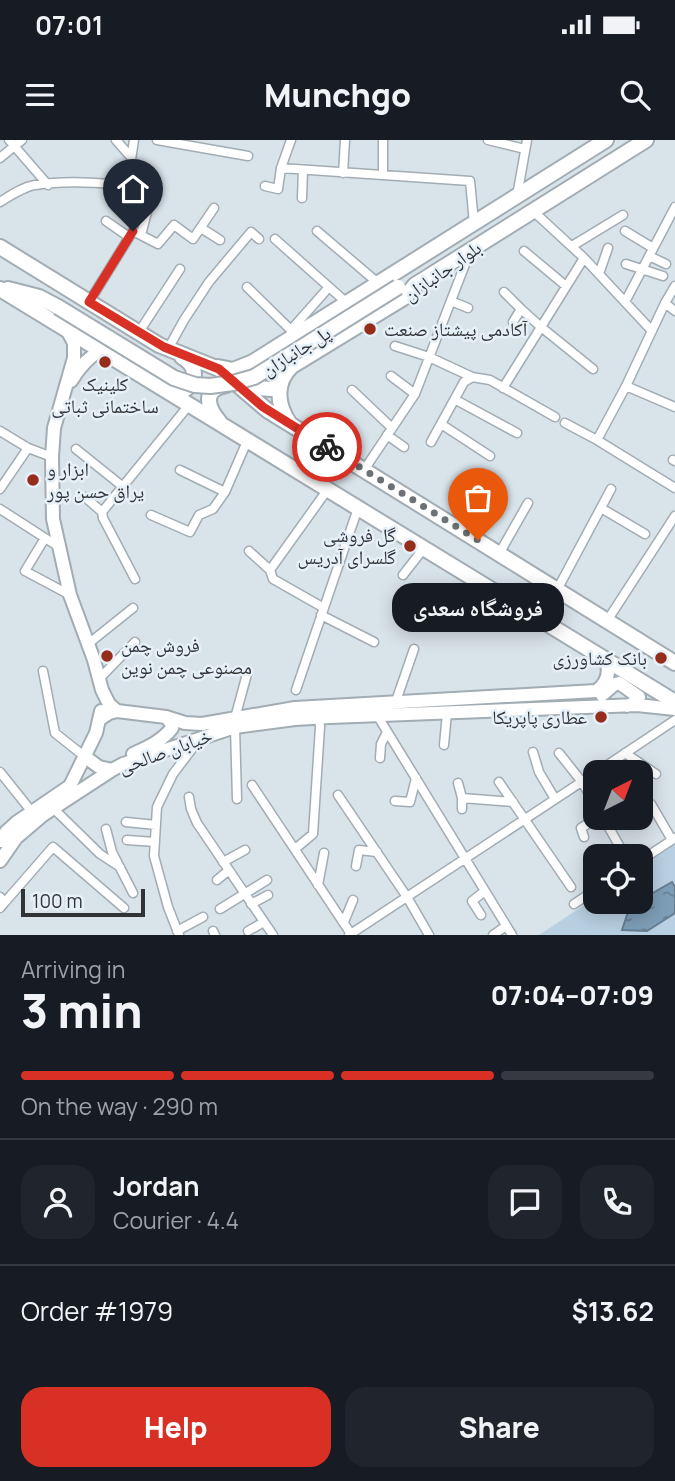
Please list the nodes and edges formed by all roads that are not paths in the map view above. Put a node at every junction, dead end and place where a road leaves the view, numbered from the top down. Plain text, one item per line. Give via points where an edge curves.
1 (116, 140) edge
2 (134, 140) edge
3 (158, 140) edge
4 (291, 140) edge
5 (345, 140) edge
6 (383, 140) edge
7 (488, 140) edge
8 (606, 140) edge
9 (646, 140) edge
10 (15, 142) edge
11 (526, 145) edge
12 (248, 156) dead end
13 (131, 157) junction
14 (0, 158) edge
15 (281, 168) junction
16 (303, 170) junction
17 (343, 173) junction
18 (383, 175) junction
19 (48, 185) junction
20 (127, 186) junction
21 (265, 186) dead end
22 (517, 196) junction
23 (302, 198) dead end
24 (0, 202) edge
25 (675, 207) edge
26 (214, 208) dead end
27 (533, 211) junction
28 (623, 215) dead end
29 (673, 218) edge
30 (106, 221) dead end
31 (474, 223) junction
32 (201, 228) junction
33 (317, 231) dead end
34 (625, 231) dead end
35 (141, 235) junction
36 (129, 237) junction
37 (259, 239) dead end
38 (275, 239) dead end
39 (220, 240) dead end
40 (572, 246) junction
41 (0, 247) edge
42 (608, 248) dead end
43 (471, 250) junction
44 (524, 251) dead end
45 (651, 252) junction
46 (584, 258) junction
47 (626, 264) dead end
48 (666, 264) dead end
49 (180, 269) dead end
50 (642, 270) junction
51 (600, 275) junction
52 (663, 276) dead end
53 (378, 283) junction
54 (566, 286) junction
55 (675, 286) edge
56 (247, 287) dead end
57 (329, 287) junction
58 (398, 287) dead end
59 (0, 288) edge
60 (504, 292) dead end
61 (451, 301) junction
62 (89, 302) junction
63 (625, 302) junction
64 (347, 303) junction
65 (665, 303) junction
66 (468, 308) dead end
67 (522, 309) junction
68 (675, 311) edge
69 (513, 322) dead end
70 (541, 327) junction
71 (67, 330) junction
72 (652, 331) junction
73 (139, 332) junction
74 (294, 332) junction
75 (396, 346) dead end
76 (164, 347) junction
77 (101, 350) junction
78 (429, 357) junction
79 (253, 362) junction
80 (210, 365) junction
81 (593, 369) dead end
82 (391, 376) dead end
83 (472, 377) junction
84 (280, 384) junction
85 (626, 386) junction
86 (503, 388) junction
87 (66, 390) junction
88 (166, 390) junction
89 (352, 390) dead end
90 (415, 394) junction
91 (456, 400) junction
92 (189, 405) junction
93 (263, 407) junction
94 (675, 407) edge
95 (555, 417) dead end
96 (565, 423) dead end
97 (220, 424) junction
98 (291, 425) junction
99 (441, 425) junction
100 (0, 431) edge
101 (389, 432) junction
102 (517, 433) dead end
103 (597, 440) junction
104 (249, 441) junction
105 (431, 442) dead end
106 (404, 447) dead end
107 (28, 448) junction
108 (76, 449) dead end
109 (490, 456) dead end
110 (52, 457) junction
111 (180, 470) dead end
112 (364, 470) junction
113 (122, 485) junction
114 (675, 488) edge
115 (0, 489) edge
116 (328, 489) junction
117 (611, 489) dead end
118 (225, 492) junction
119 (85, 498) dead end
120 (528, 503) dead end
121 (358, 508) junction
122 (601, 508) junction
123 (0, 509) edge
124 (102, 512) junction
125 (151, 515) dead end
126 (675, 516) edge
127 (645, 534) dead end
128 (45, 538) junction
129 (59, 547) junction
130 (424, 548) junction
131 (249, 551) dead end
132 (499, 554) junction
133 (270, 570) junction
134 (403, 575) dead end
135 (135, 579) dead end
136 (557, 590) junction
137 (70, 595) junction
138 (133, 608) dead end
139 (322, 612) junction
140 (607, 621) junction
141 (135, 642) dead end
142 (374, 642) dead end
143 (88, 644) junction
144 (414, 649) dead end
145 (606, 660) junction
146 (675, 663) edge
147 (43, 671) dead end
148 (247, 674) dead end
149 (101, 685) junction
150 (296, 690) dead end
151 (578, 692) junction
152 (396, 701) junction
153 (675, 702) edge
154 (626, 706) junction
155 (675, 709) edge
156 (362, 710) junction
157 (117, 711) junction
158 (447, 713) junction
159 (377, 715) junction
160 (166, 717) junction
161 (319, 718) junction
162 (100, 719) junction
163 (675, 720) edge
164 (235, 722) junction
165 (202, 731) junction
166 (387, 732) junction
167 (444, 745) dead end
168 (533, 752) dead end
169 (559, 753) dead end
170 (625, 753) junction
171 (85, 756) junction
172 (380, 758) dead end
173 (614, 760) edge
174 (118, 767) junction
175 (78, 771) junction
176 (0, 772) edge
177 (656, 774) dead end
178 (416, 778) junction
179 (499, 782) dead end
180 (582, 782) joint
181 (458, 783) dead end
182 (252, 785) dead end
183 (87, 787) junction
184 (338, 795) dead end
185 (189, 797) dead end
186 (462, 798) junction
187 (237, 799) dead end
188 (555, 799) junction
189 (395, 801) dead end
190 (513, 802) junction
191 (653, 807) edge
192 (54, 809) junction
193 (462, 809) dead end
194 (32, 812) junction
195 (525, 819) junction
196 (125, 822) dead end
197 (156, 825) junction
198 (583, 827) edge
199 (106, 829) dead end
200 (584, 837) dead end
201 (673, 839) edge
202 (127, 840) dead end
203 (0, 841) edge
204 (155, 842) junction
205 (295, 849) junction
206 (244, 850) dead end
207 (377, 852) junction
208 (653, 852) edge
209 (324, 853) dead end
210 (466, 858) junction
211 (0, 861) edge
212 (223, 862) junction
213 (356, 866) dead end
214 (120, 867) junction
215 (229, 870) junction
216 (216, 880) dead end
217 (267, 880) dead end
218 (318, 885) junction
219 (571, 887) dead end
220 (485, 891) junction
221 (133, 893) dead end
222 (245, 894) junction
223 (268, 895) dead end
224 (407, 897) junction
225 (583, 898) edge
226 (353, 900) dead end
227 (2, 903) edge
228 (251, 904) junction
229 (574, 904) dead end
230 (124, 908) dead end
231 (220, 909) dead end
232 (481, 915) dead end
233 (203, 917) dead end
234 (264, 922) junction
235 (344, 922) junction
236 (506, 926) junction
237 (248, 931) dead end
238 (178, 933) edge
239 (350, 934) edge
240 (273, 935) edge
241 (429, 935) edge
242 (493, 935) edge
243 (512, 935) edge

1 - 13 street
2 - 13 street
3 - 12 street
4 - 15 street
5 - 17 street
6 - 18 street
7 - 11 street
8 - 22 highway, بلوار جانبازان
9 - 27 highway, بلوار جانبازان
10 - 14 street
10 - 19 street
11 - 22 street
13 - 20 street
15 - 16 street
15 - 21 street via 278,189
16 - 17 street
16 - 23 street
17 - 18 street
18 - 31 street via 470,181
19 - 20 street
19 - 24 street via 33,185
20 - 35 street via 153,189
22 - 31 highway, بلوار جانبازان
25 - 29 street
26 - 32 street
27 - 40 street
27 - 43 highway, بلوار جانبازان
28 - 40 street
29 - 45 street
30 - 36 street
31 - 53 highway, بلوار جانبازان
32 - 35 street via 193,239 174,225 158,244
32 - 39 street
33 - 53 street
34 - 45 street
35 - 36 street via 133,231
36 - 62 street
37 - 76 street via 251,232
38 - 57 street
40 - 46 street
41 - 62 highway
42 - 51 street
43 - 61 street
43 - 84 highway, بلوار جانبازان via 415,285 405,297 295,364
44 - 54 street
45 - 48 street
45 - 50 street
46 - 51 street
46 - 54 street
47 - 50 street
49 - 73 street
50 - 52 street
50 - 63 street
51 - 63 street
53 - 64 highway, بلوار جانبازان
54 - 70 street
55 - 65 street
56 - 74 street
57 - 64 street
57 - 74 street
58 - 59 highway, پل جانبازان, bridge via 265,371 218,385 195,385 174,378 39,297
59 - 71 highway
60 - 67 street
61 - 66 street
61 - 78 street
62 - 73 highway
63 - 72 street
64 - 74 highway, بلوار جانبازان
65 - 68 street
65 - 72 street
67 - 69 street
67 - 70 street
70 - 81 street
70 - 86 street
71 - 77 highway
71 - 87 main road via 74,343 74,358
72 - 85 street
73 - 76 highway
74 - 79 highway, بلوار جانبازان
75 - 78 street
76 - 80 highway
76 - 88 highway via 189,362 194,373 188,388
77 - 87 main road via 79,368
77 - 88 highway
78 - 83 street
78 - 90 street
79 - 80 highway, بلوار جانبازان via 233,370
79 - 84 highway via 250,374 255,385 267,390
80 - 93 highway
82 - 90 street
83 - 86 street
83 - 91 street via 464,382
84 - 98 highway via 280,401
85 - 94 street
85 - 103 street
86 - 95 street
87 - 110 main road via 54,428
88 - 92 highway
89 - 101 street
90 - 101 street
91 - 99 street
91 - 102 street
92 - 97 highway
92 - 113 street
93 - 97 highway via 235,387 221,386 208,402
93 - 98 highway
96 - 103 street
97 - 104 highway
98 - 112 highway
99 - 105 street
99 - 109 street
100 - 107 street
101 - 106 street
101 - 112 street
103 - 114 street
104 - 116 highway
104 - 118 street
107 - 110 street
107 - 115 street
108 - 113 street
110 - 129 main road via 53,519
111 - 118 street
112 - 132 highway
113 - 124 street
116 - 121 highway
116 - 133 street
117 - 122 street
118 - 125 street via 214,509 199,515 190,533
119 - 124 street
120 - 132 street
121 - 130 highway
121 - 139 street
122 - 127 street
122 - 136 street
123 - 128 street
124 - 135 street
126 - 140 street
128 - 129 street
128 - 137 street via 25,571
129 - 137 main road
130 - 134 street
130 - 145 highway
131 - 133 street
132 - 136 highway
133 - 139 street via 273,579
136 - 140 highway
137 - 143 main road
138 - 143 street
139 - 142 street
139 - 150 street
140 - 146 highway
141 - 149 street
143 - 149 main road
144 - 152 street
145 - 151 main road via 608,676 602,687
145 - 153 highway
147 - 171 street via 55,733
148 - 164 street
149 - 157 main road
149 - 162 main road, خيابان صالحی
151 - 152 main road
151 - 154 main road via 604,695 619,683 639,697
152 - 156 main road
154 - 155 main road
154 - 158 main road
156 - 159 main road
156 - 161 main road, خيابان صالحی
156 - 164 main road, خيابان صالحی via 284,709
157 - 160 main road, خيابان صالحی
157 - 162 main road
158 - 159 main road
158 - 167 street
159 - 166 street
160 - 165 main road, خيابان صالحی
160 - 174 main road via 172,724 170,732
161 - 164 main road, خيابان صالحی
161 - 205 street via 313,834
162 - 171 main road, خيابان صالحی
163 - 170 street
164 - 165 main road, خيابان صالحی
164 - 187 street
165 - 174 main road, خيابان صالحی
165 - 197 street via 173,774 157,807
166 - 172 street
166 - 178 street
168 - 188 street via 538,772
169 - 180 street
170 - 173 street
170 - 177 street
171 - 174 main road via 99,767
171 - 175 main road, خيابان صالحی
174 - 183 main road, خيابان صالحی
175 - 183 main road via 90,775
175 - 194 main road, خيابان صالحی via 70,786
176 - 194 street
178 - 189 street via 410,802
178 - 210 street
179 - 190 street
180 - 188 street
181 - 186 street
182 - 205 street
183 - 192 main road, خيابان صالحی
184 - 207 street
185 - 212 street via 197,823
186 - 190 street
186 - 193 street
188 - 195 street
190 - 195 street
191 - 201 street
192 - 211 main road, خيابان صالحی via 16,838
192 - 214 street
194 - 203 main road, خيابان صالحی
195 - 210 street
195 - 219 street
196 - 197 street
197 - 204 street
198 - 200 street
199 - 214 street
201 - 208 street
202 - 204 street
204 - 238 street via 154,856
205 - 218 street
206 - 212 street
207 - 213 street via 359,850
207 - 224 street
209 - 218 street
210 - 220 street
210 - 224 street
212 - 215 street
214 - 221 street
215 - 216 street
215 - 222 street
217 - 222 street
218 - 235 street
220 - 232 street via 472,901
220 - 236 street
222 - 228 street
222 - 231 street
223 - 228 street
224 - 239 street
224 - 241 street
225 - 229 street
226 - 235 street
227 - 230 street via 53,847
228 - 234 street
233 - 238 street
234 - 237 street
234 - 240 street
235 - 239 street
236 - 242 street
236 - 243 street

